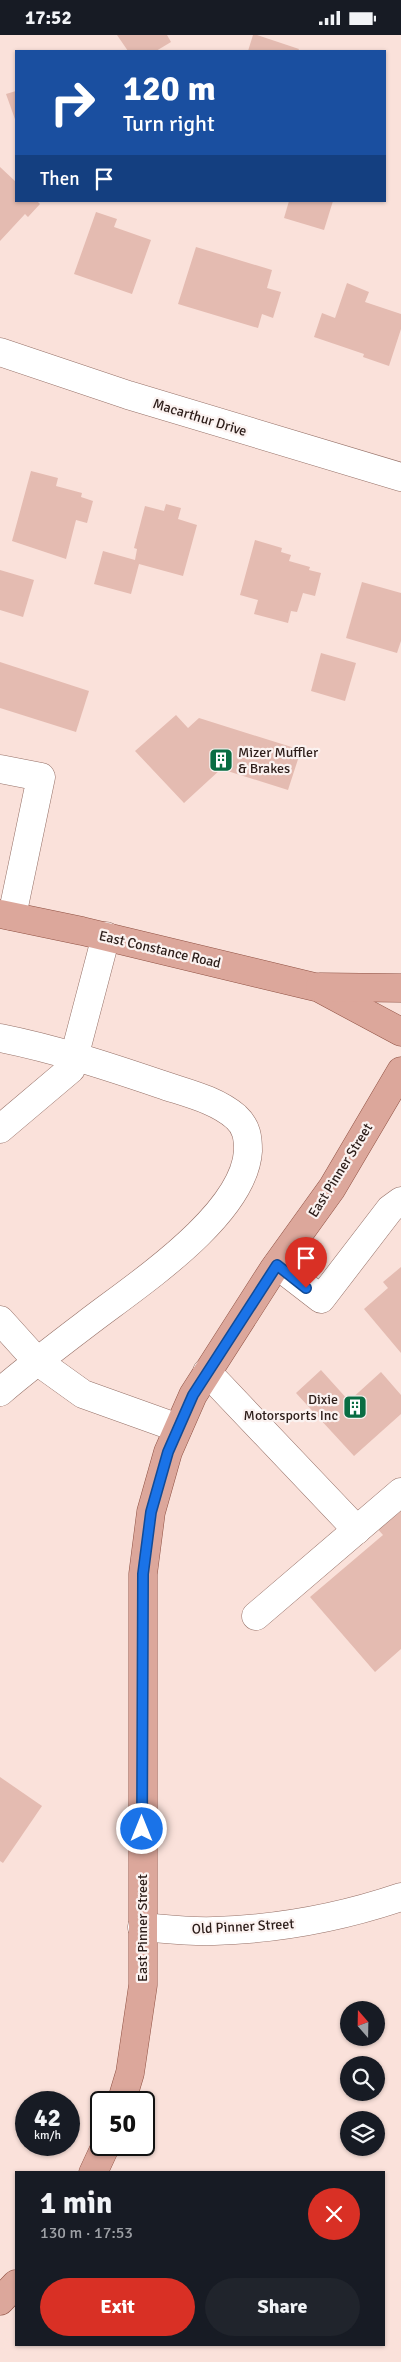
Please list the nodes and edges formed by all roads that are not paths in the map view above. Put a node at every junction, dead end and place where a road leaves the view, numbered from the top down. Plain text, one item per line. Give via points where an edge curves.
1 (0, 352) edge
2 (401, 477) edge
3 (0, 769) edge
4 (6, 915) edge
5 (106, 936) junction
6 (319, 987) junction
7 (401, 988) edge
8 (401, 1032) edge
9 (0, 1038) edge
10 (75, 1055) junction
11 (401, 1071) edge
12 (0, 1129) edge
13 (401, 1201) edge
14 (277, 1265) junction
15 (0, 1320) edge
16 (37, 1361) junction
17 (207, 1372) junction
18 (0, 1392) edge
19 (178, 1428) junction
20 (401, 1492) edge
21 (357, 1530) junction
22 (256, 1616) dead end
23 (401, 1897) edge
24 (142, 1927) junction
25 (125, 2091) edge
26 (101, 2156) edge
27 (94, 2171) edge
28 (15, 2285) edge
29 (0, 2301) edge

1 - 2 street, Macarthur Drive via 138,398
3 - 4 street via 41,777
4 - 5 main road, East Constance Road
5 - 6 main road, East Constance Road
5 - 10 street
6 - 7 main road, East Constance Road
6 - 8 main road, East Constance Road
9 - 10 street
10 - 12 street via 71,1069
10 - 16 street via 213,1102 237,1118 249,1135 247,1159 238,1186 213,1220 164,1264
11 - 14 main road, East Pinner Street via 332,1188
13 - 14 street via 390,1209 321,1299
14 - 17 main road, East Pinner Street
15 - 16 street
16 - 18 street
16 - 19 street via 83,1393
17 - 19 main road, East Pinner Street
17 - 21 street
19 - 24 main road, East Pinner Street via 151,1512 143,1574
20 - 21 street
21 - 22 street
23 - 24 street, Old Pinner Street via 352,1913 283,1926 213,1931
24 - 25 main road, East Pinner Street via 140,2010
26 - 27 main road
28 - 29 main road

